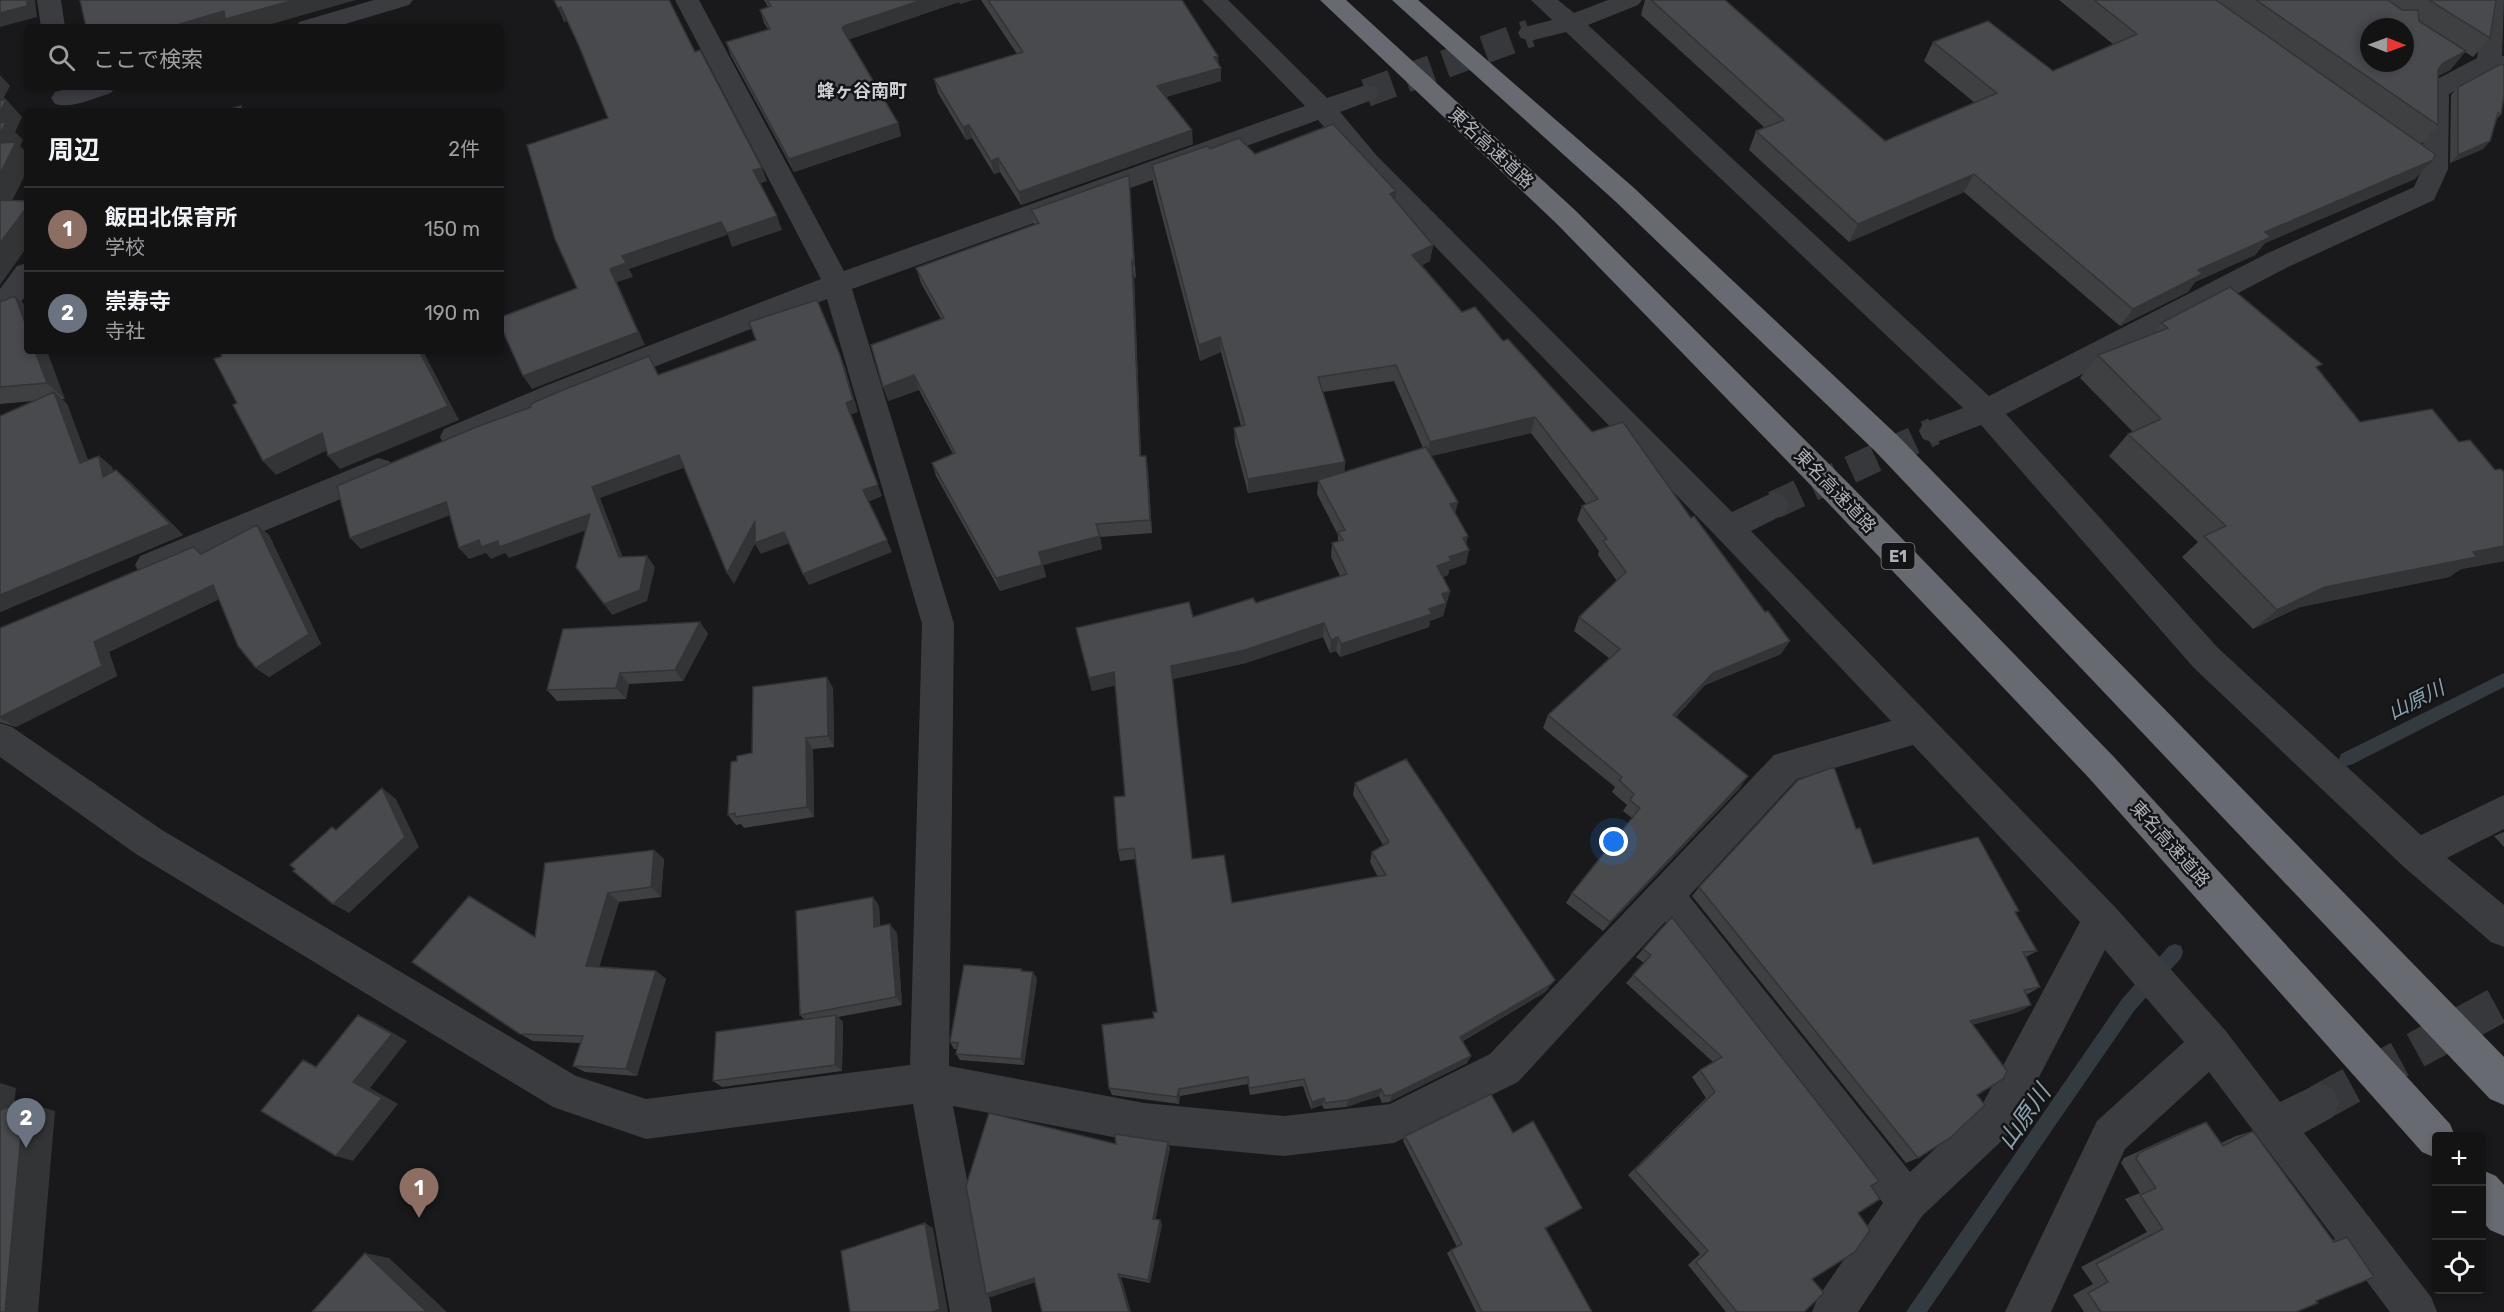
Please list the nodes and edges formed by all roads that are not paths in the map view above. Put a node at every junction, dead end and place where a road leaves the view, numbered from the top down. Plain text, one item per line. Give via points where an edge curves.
1 (49, 0) edge
2 (401, 0) edge
3 (687, 0) edge
4 (1214, 0) edge
5 (1332, 0) edge
6 (1404, 0) edge
7 (1544, 0) edge
8 (1630, 0) edge
9 (2496, 0) edge
10 (1571, 23) junction
11 (53, 24) edge
12 (318, 24) edge
13 (1530, 33) tunnel mouth
14 (2480, 64) edge
15 (92, 90) edge
16 (1366, 93) tunnel mouth
17 (64, 99) edge
18 (1324, 110) junction
19 (24, 277) edge
20 (837, 284) junction
21 (0, 310) edge
22 (1986, 411) junction
23 (1934, 431) tunnel mouth
24 (1774, 505) tunnel mouth
25 (1728, 528) junction
26 (121, 578) edge
27 (1920, 728) junction
28 (0, 738) edge
29 (2504, 811) edge
30 (2417, 855) junction
31 (1666, 895) junction
32 (2504, 929) edge
33 (2114, 932) junction
34 (2200, 1031) junction
35 (929, 1082) junction
36 (2504, 1085) edge
37 (2319, 1103) tunnel mouth
38 (2276, 1126) junction
39 (2432, 1134) edge
40 (2486, 1196) edge
41 (1908, 1202) junction
42 (2504, 1216) edge
43 (2035, 1308) edge
44 (971, 1312) edge
45 (1833, 1312) edge
46 (2416, 1312) edge

1 - 11 street
2 - 12 street
3 - 20 street
4 - 18 street
5 - 39 highway, 東名高速道路 / E1 via 1567,218 1841,496 2101,767
6 - 36 highway via 1624,194 1886,443
7 - 10 street
8 - 10 street
9 - 14 street
10 - 13 street
10 - 22 street
14 - 22 street via 2437,90 2425,162 2425,193 2278,260
15 - 17 street
16 - 18 street
18 - 20 street
18 - 25 street via 1368,162
19 - 21 street
20 - 26 street via 560,392
20 - 35 street via 938,624
22 - 23 street
22 - 30 street via 2206,658
24 - 25 street
25 - 27 street
27 - 31 street via 1786,766
27 - 33 street
28 - 35 street via 149,842 567,1093 646,1119
29 - 30 street
30 - 32 street
31 - 35 street via 1504,1068 1394,1123 1284,1136 1144,1123
31 - 41 street
33 - 34 street
33 - 41 street via 1996,1119
34 - 38 street
34 - 43 street via 2111,1135
35 - 44 street
37 - 38 street
38 - 46 street
40 - 42 highway
41 - 45 street

